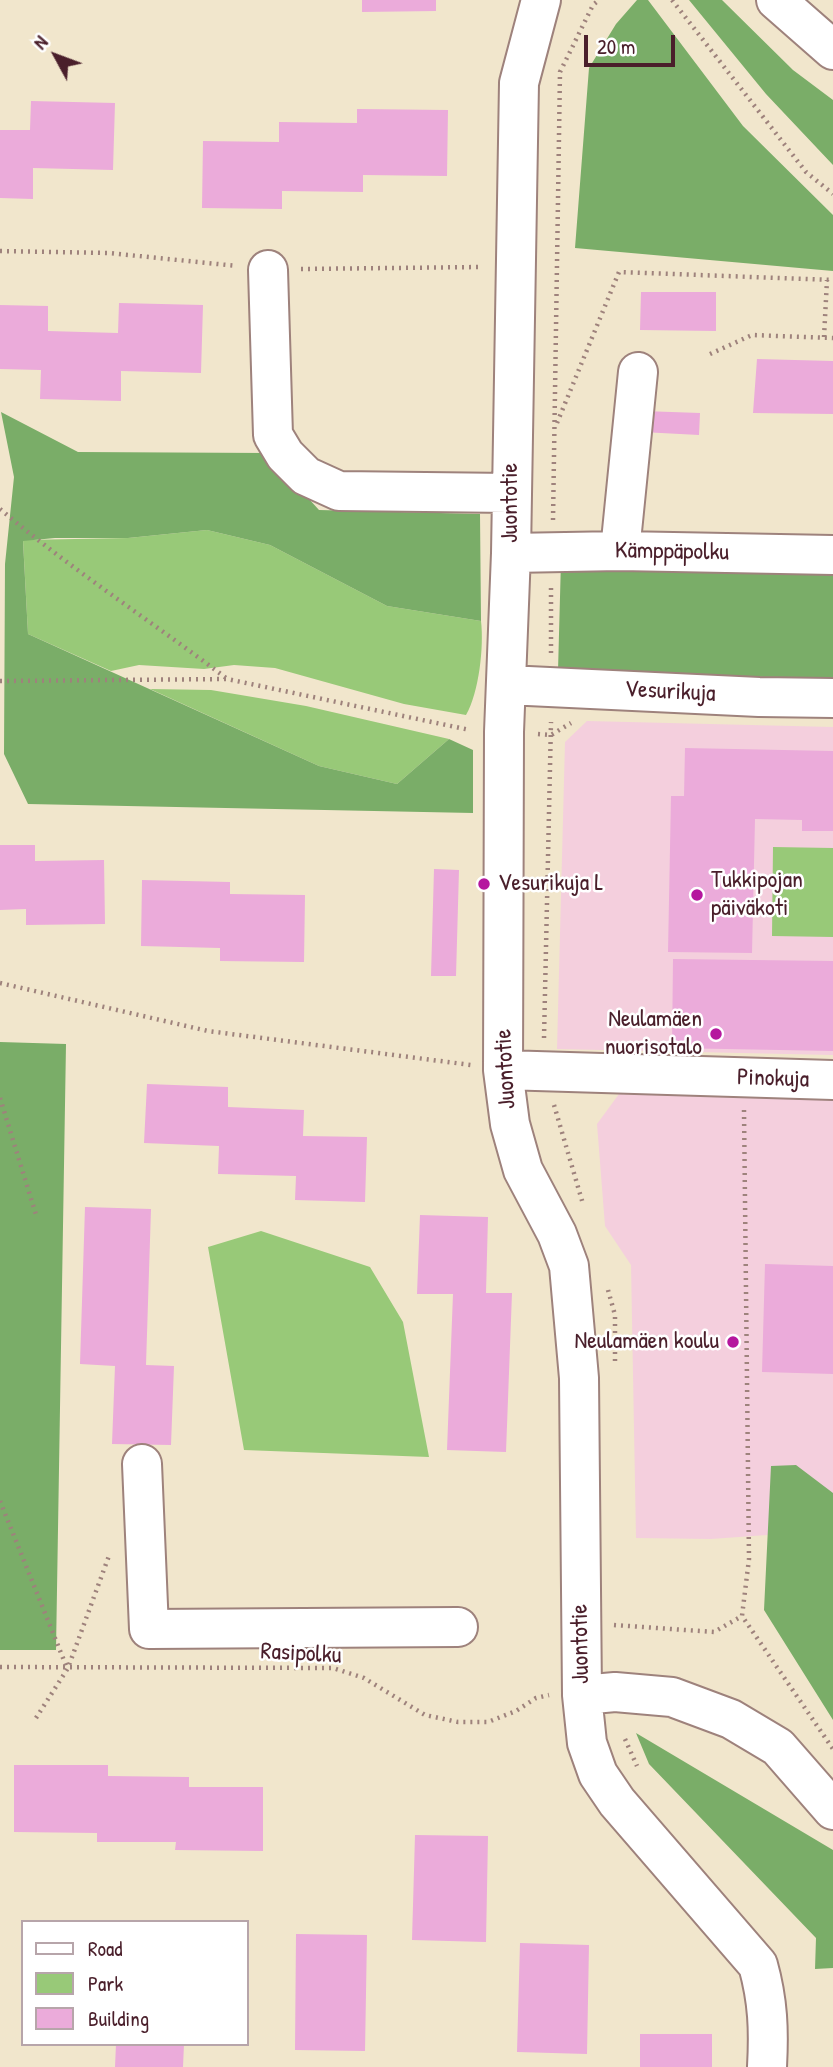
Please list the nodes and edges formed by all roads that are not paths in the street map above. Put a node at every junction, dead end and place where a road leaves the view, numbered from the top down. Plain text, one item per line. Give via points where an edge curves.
1 (541, 0) edge
2 (776, 0) edge
3 (833, 50) edge
4 (268, 270) dead end
5 (638, 372) dead end
6 (511, 493) junction
7 (620, 551) junction
8 (511, 553) junction
9 (833, 555) edge
10 (507, 685) junction
11 (833, 698) edge
12 (503, 1070) junction
13 (833, 1080) edge
14 (142, 1464) dead end
15 (458, 1628) dead end
16 (582, 1695) junction
17 (833, 1810) edge
18 (767, 2067) edge

1 - 6 street, Juontotie via 519,83
2 - 3 street
4 - 6 street via 273,435 306,476 339,491
5 - 7 street
6 - 8 street, Juontotie
7 - 8 street, Kämppäpolku
7 - 9 street, Kämppäpolku
8 - 10 street, Juontotie
10 - 11 street, Vesurikuja
10 - 12 street, Juontotie
12 - 13 street, Pinokuja
12 - 16 street, Juontotie via 510,1125 523,1170 569,1266 579,1378
14 - 15 street via 149,1629
16 - 17 street via 615,1692 672,1697 731,1719 778,1748
16 - 18 street, Juontotie via 587,1743 598,1774 758,1965 766,1996

